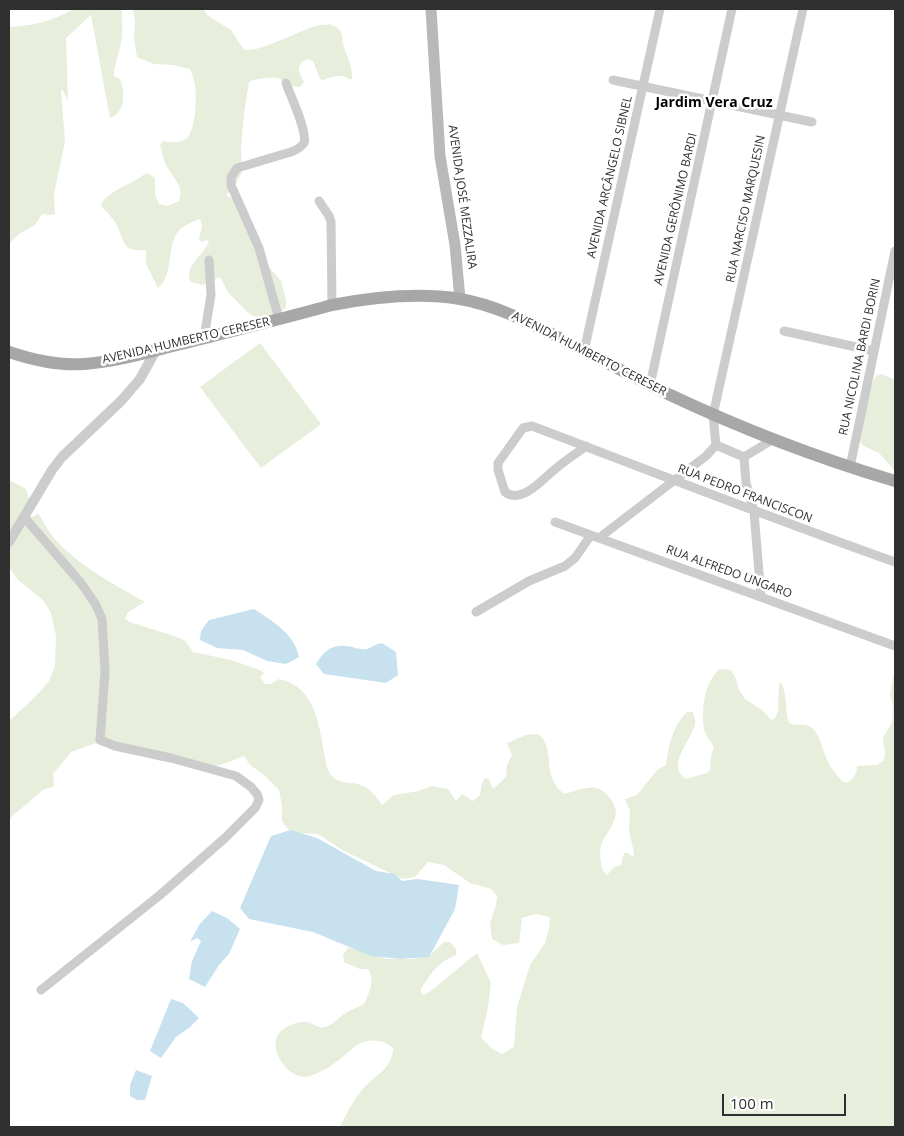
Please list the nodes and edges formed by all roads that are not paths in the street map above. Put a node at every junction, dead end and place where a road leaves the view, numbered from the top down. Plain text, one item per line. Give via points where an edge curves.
1 (431, 9) edge
2 (660, 9) edge
3 (732, 9) edge
4 (803, 9) edge
5 (613, 80) dead end
6 (286, 83) dead end
7 (644, 86) junction
8 (713, 101) junction
9 (779, 115) junction
10 (812, 122) dead end
11 (319, 201) dead end
12 (895, 251) edge
13 (209, 260) dead end
14 (460, 299) junction
15 (332, 305) junction
16 (280, 319) junction
17 (784, 331) dead end
18 (204, 338) junction
19 (156, 350) junction
20 (584, 351) junction
21 (874, 351) junction
22 (9, 352) edge
23 (650, 385) junction
24 (713, 415) junction
25 (772, 440) junction
26 (716, 445) junction
27 (586, 446) junction
28 (744, 457) junction
29 (850, 467) junction
30 (674, 480) junction
31 (895, 481) edge
32 (754, 512) junction
33 (24, 517) junction
34 (555, 522) dead end
35 (595, 537) junction
36 (9, 542) edge
37 (895, 562) edge
38 (761, 597) junction
39 (476, 612) dead end
40 (895, 646) edge
41 (41, 990) dead end

1 - 14 main road, AVENIDA JOSÉ MEZZALIRA via 440,156 455,245
2 - 7 street, AVENIDA ARCÂNGELO SIBNEL
3 - 8 street, AVENIDA GERÔNIMO BARDI
4 - 9 street, RUA NARCISO MARQUESIN
5 - 7 street
6 - 16 street via 305,133 303,144 291,152 237,168 231,177 231,185 259,248
7 - 8 street
7 - 20 street, AVENIDA ARCÂNGELO SIBNEL
8 - 9 street
8 - 23 street, AVENIDA GERÔNIMO BARDI
9 - 10 street
9 - 24 street, RUA NARCISO MARQUESIN
11 - 15 street via 331,222
12 - 21 street, RUA NICOLINA BARDI BORIN
13 - 18 street via 210,295
14 - 15 main road, AVENIDA HUMBERTO CERESER via 394,296
14 - 20 main road, AVENIDA HUMBERTO CERESER via 506,313
15 - 16 main road, AVENIDA HUMBERTO CERESER
16 - 18 main road, AVENIDA HUMBERTO CERESER
17 - 21 street
18 - 19 main road, AVENIDA HUMBERTO CERESER
19 - 22 main road, AVENIDA HUMBERTO CERESER via 84,364 35,360
19 - 33 street via 140,379 121,401 62,457
20 - 23 main road, AVENIDA HUMBERTO CERESER
21 - 29 street, RUA NICOLINA BARDI BORIN
23 - 24 main road, AVENIDA HUMBERTO CERESER
24 - 25 main road, AVENIDA HUMBERTO CERESER
24 - 26 street, RUA NARCISO MARQUESIN
25 - 28 street
25 - 29 main road, AVENIDA HUMBERTO CERESER
26 - 28 street
26 - 30 street
27 - 27 street, RUA PEDRO FRANCISCON via 526,426 498,463 505,492 522,494
27 - 30 street, RUA PEDRO FRANCISCON
28 - 32 street via 746,483
29 - 31 main road, AVENIDA HUMBERTO CERESER
30 - 32 street, RUA PEDRO FRANCISCON
30 - 35 street
32 - 37 street, RUA PEDRO FRANCISCON
32 - 38 street
33 - 36 street
33 - 41 street via 81,584 102,619 105,672 100,740 236,776 252,786 260,800 225,838 160,895
34 - 35 street, RUA ALFREDO UNGARO
35 - 38 street, RUA ALFREDO UNGARO
35 - 39 street via 565,566 529,581
38 - 40 street, RUA ALFREDO UNGARO

